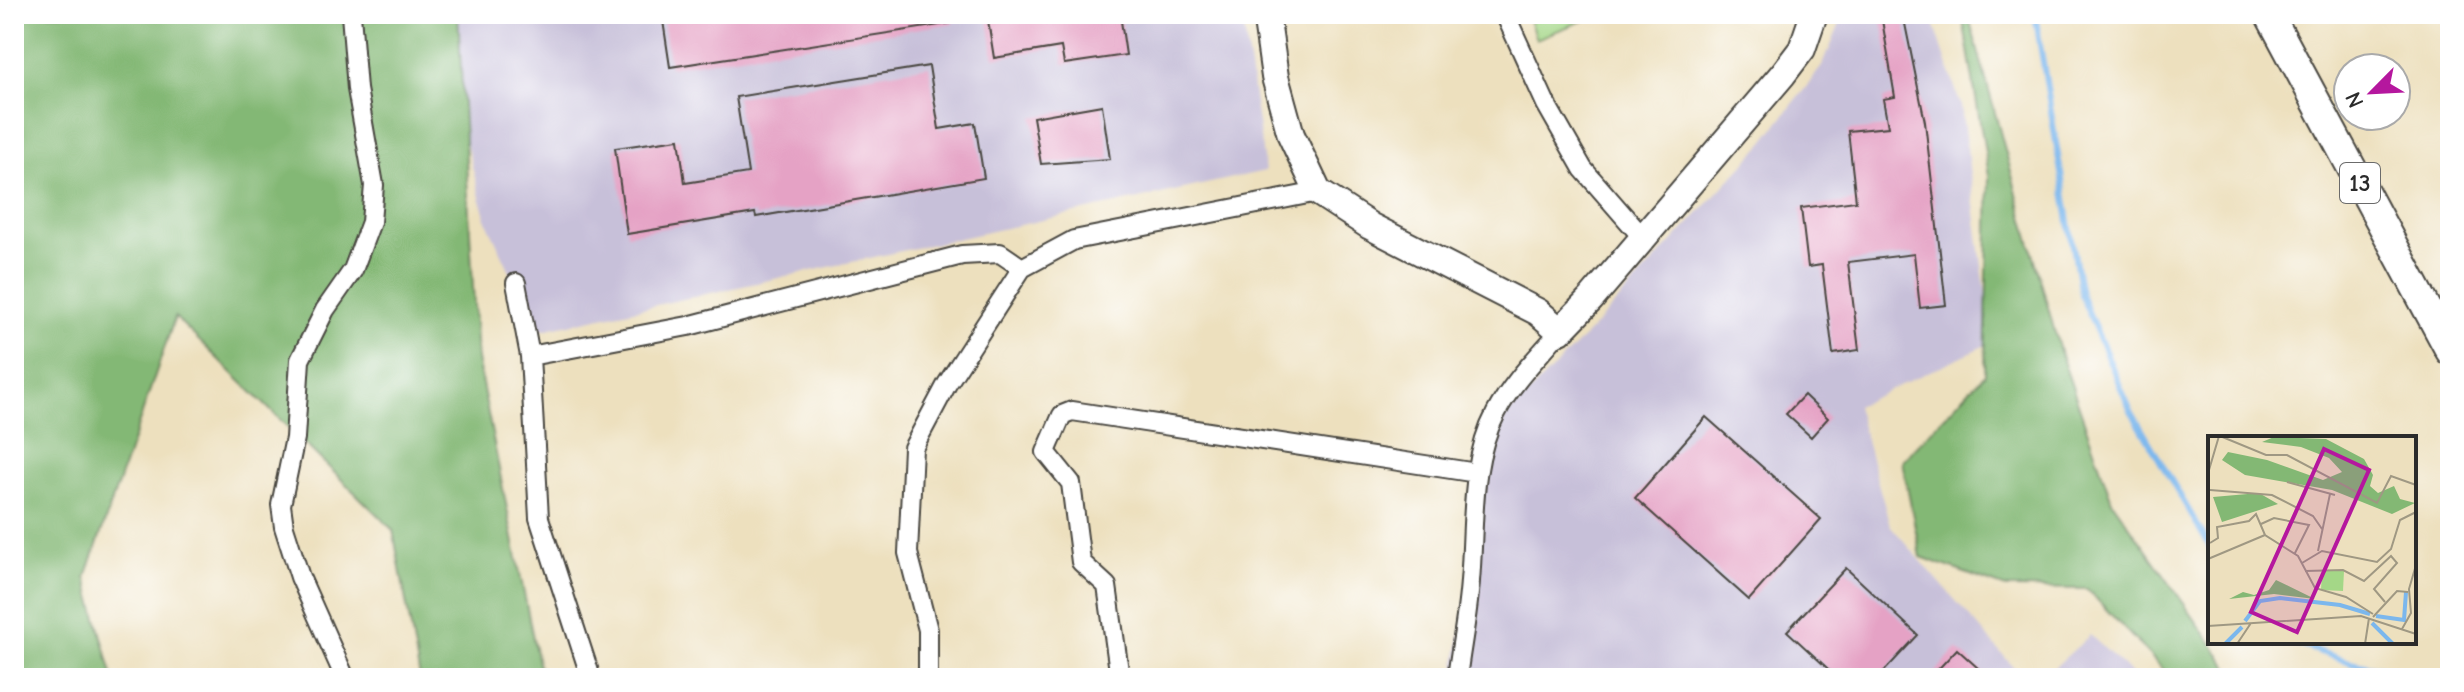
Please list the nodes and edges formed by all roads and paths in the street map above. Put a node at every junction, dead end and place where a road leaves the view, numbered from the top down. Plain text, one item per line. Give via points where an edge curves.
1 (351, 14) edge
2 (1266, 14) edge
3 (1505, 14) edge
4 (1814, 14) edge
5 (2269, 14) edge
6 (1318, 192) junction
7 (1643, 238) junction
8 (1022, 268) junction
9 (516, 283) dead end
10 (1560, 331) junction
11 (2450, 351) edge
12 (530, 356) junction
13 (1477, 473) junction
14 (345, 678) edge
15 (591, 678) edge
16 (928, 678) edge
17 (1120, 678) edge
18 (1457, 678) edge

1 - 14 street via 357,89 374,185 371,222 353,270 300,360 295,438 281,505 300,577
2 - 6 street via 1291,135
3 - 7 street via 1583,169
4 - 7 street via 1802,49 1783,74
5 - 11 main road, 13
6 - 8 street via 1074,240
6 - 10 street via 1370,226 1538,312
7 - 10 street
8 - 12 street via 1000,253 962,255 688,326
8 - 16 street via 947,384 913,448 908,553 928,630
9 - 12 street
10 - 13 street via 1495,414
12 - 15 street via 539,518
13 - 17 street via 1189,426 1072,411 1062,415 1046,452 1071,483 1081,562 1107,586
13 - 18 street

